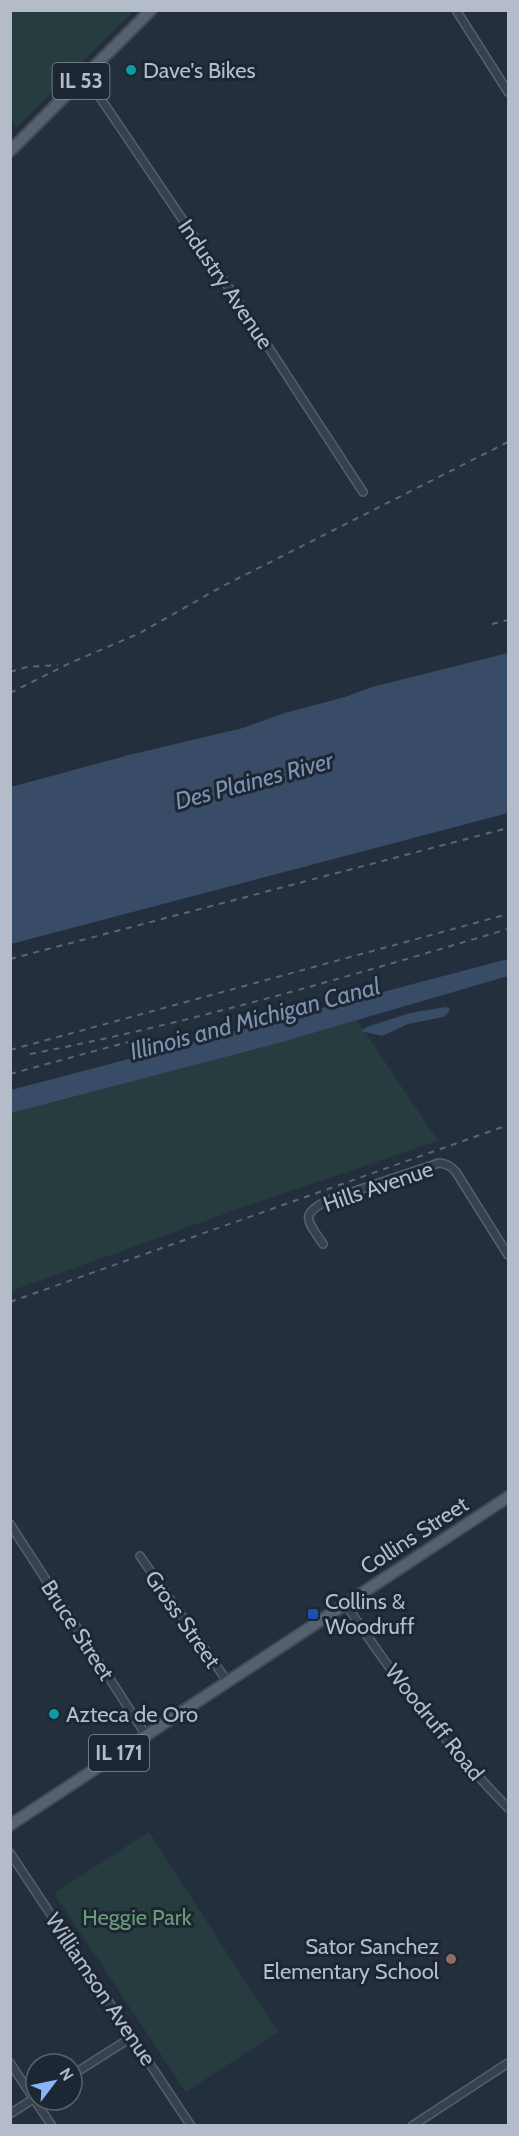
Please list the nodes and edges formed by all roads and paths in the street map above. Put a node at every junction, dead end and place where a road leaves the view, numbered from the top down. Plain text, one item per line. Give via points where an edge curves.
1 (151, 10) edge
2 (456, 10) edge
3 (83, 79) junction
4 (508, 92) edge
5 (10, 151) edge
6 (363, 492) dead end
7 (323, 1244) dead end
8 (508, 1254) edge
9 (508, 1497) edge
10 (10, 1524) edge
11 (140, 1556) dead end
12 (345, 1603) junction
13 (227, 1681) junction
14 (146, 1735) junction
15 (508, 1808) edge
16 (10, 1826) edge
17 (10, 1853) edge
18 (132, 2037) junction
19 (10, 2063) edge
20 (508, 2063) edge
21 (84, 2067) edge
22 (24, 2083) edge
23 (24, 2105) edge
24 (44, 2112) edge
25 (10, 2114) edge
26 (421, 2123) edge
27 (52, 2126) edge
28 (191, 2126) edge
29 (412, 2126) edge

1 - 3 main road, IL 53
2 - 4 street
3 - 5 main road, IL 53
3 - 6 street, Industry Avenue via 101,99 242,306
7 - 8 street, Hills Avenue via 308,1219 311,1210 331,1199 439,1163 456,1172
9 - 12 main road, Collins Street / IL 171
10 - 14 street, Bruce Street
11 - 13 street, Gross Street
12 - 13 main road, Collins Street / IL 171
12 - 15 street, Woodruff Road via 444,1738
13 - 14 main road, Collins Street / IL 171
14 - 16 main road, Collins Street / IL 171
17 - 18 street, Williamson Avenue
18 - 21 street
18 - 28 street, Williamson Avenue
19 - 22 street
20 - 26 street
23 - 25 street
24 - 27 street
26 - 29 street

